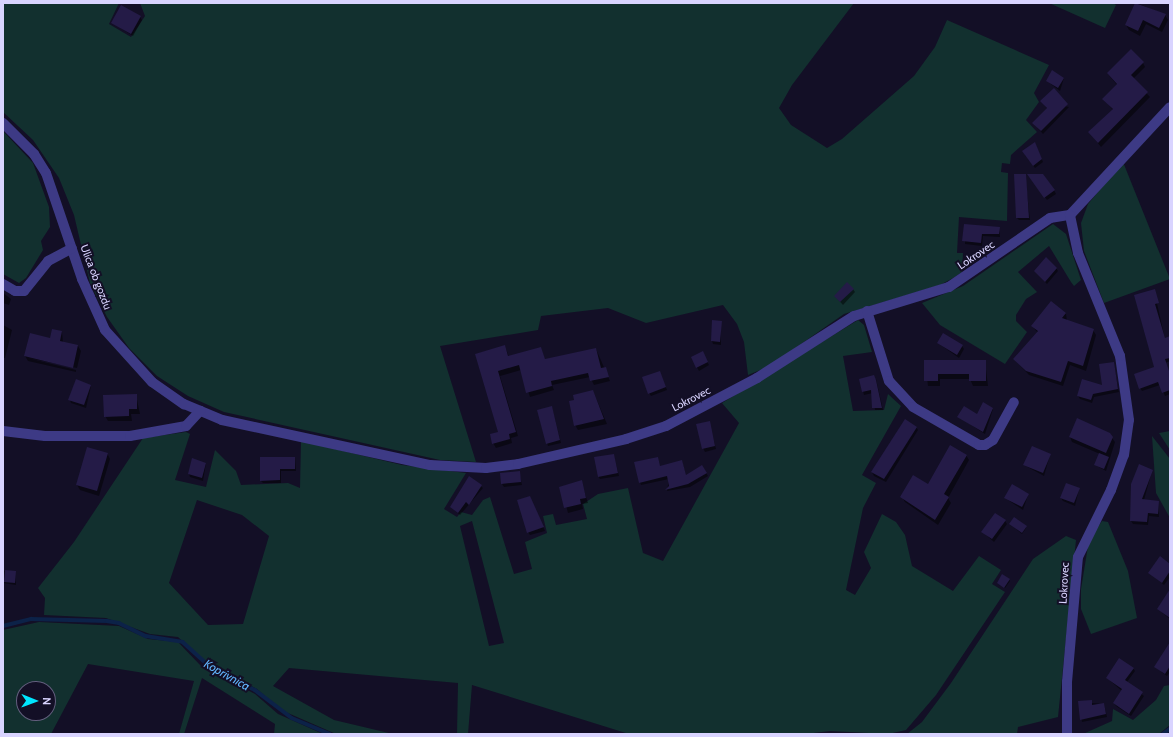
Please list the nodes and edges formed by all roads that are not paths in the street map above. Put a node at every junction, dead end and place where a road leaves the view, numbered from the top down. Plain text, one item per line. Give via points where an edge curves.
1 (1170, 107) edge
2 (3, 124) edge
3 (1070, 215) junction
4 (72, 248) junction
5 (3, 284) edge
6 (867, 311) junction
7 (1014, 402) dead end
8 (200, 411) junction
9 (3, 431) edge
10 (388, 456) joint
11 (1067, 734) edge

1 - 3 street
2 - 4 street, Ulica ob gozdu via 34,154 46,174
3 - 6 street, Lokrovec via 1050,218 949,287
3 - 11 street, Lokrovec via 1078,253 1120,356 1129,420 1124,455 1111,490 1078,557 1067,682
4 - 5 street via 48,261 24,291 15,291
4 - 8 street, Ulica ob gozdu via 92,304 125,355 152,382
6 - 7 street via 889,381 913,407 979,445 985,445 993,440
6 - 10 street, Lokrovec via 835,326 796,355 708,404 666,426 626,439 538,461 486,468 430,465
8 - 9 street via 186,426 130,436 45,436
8 - 10 street, Ulica ob gozdu via 222,420

